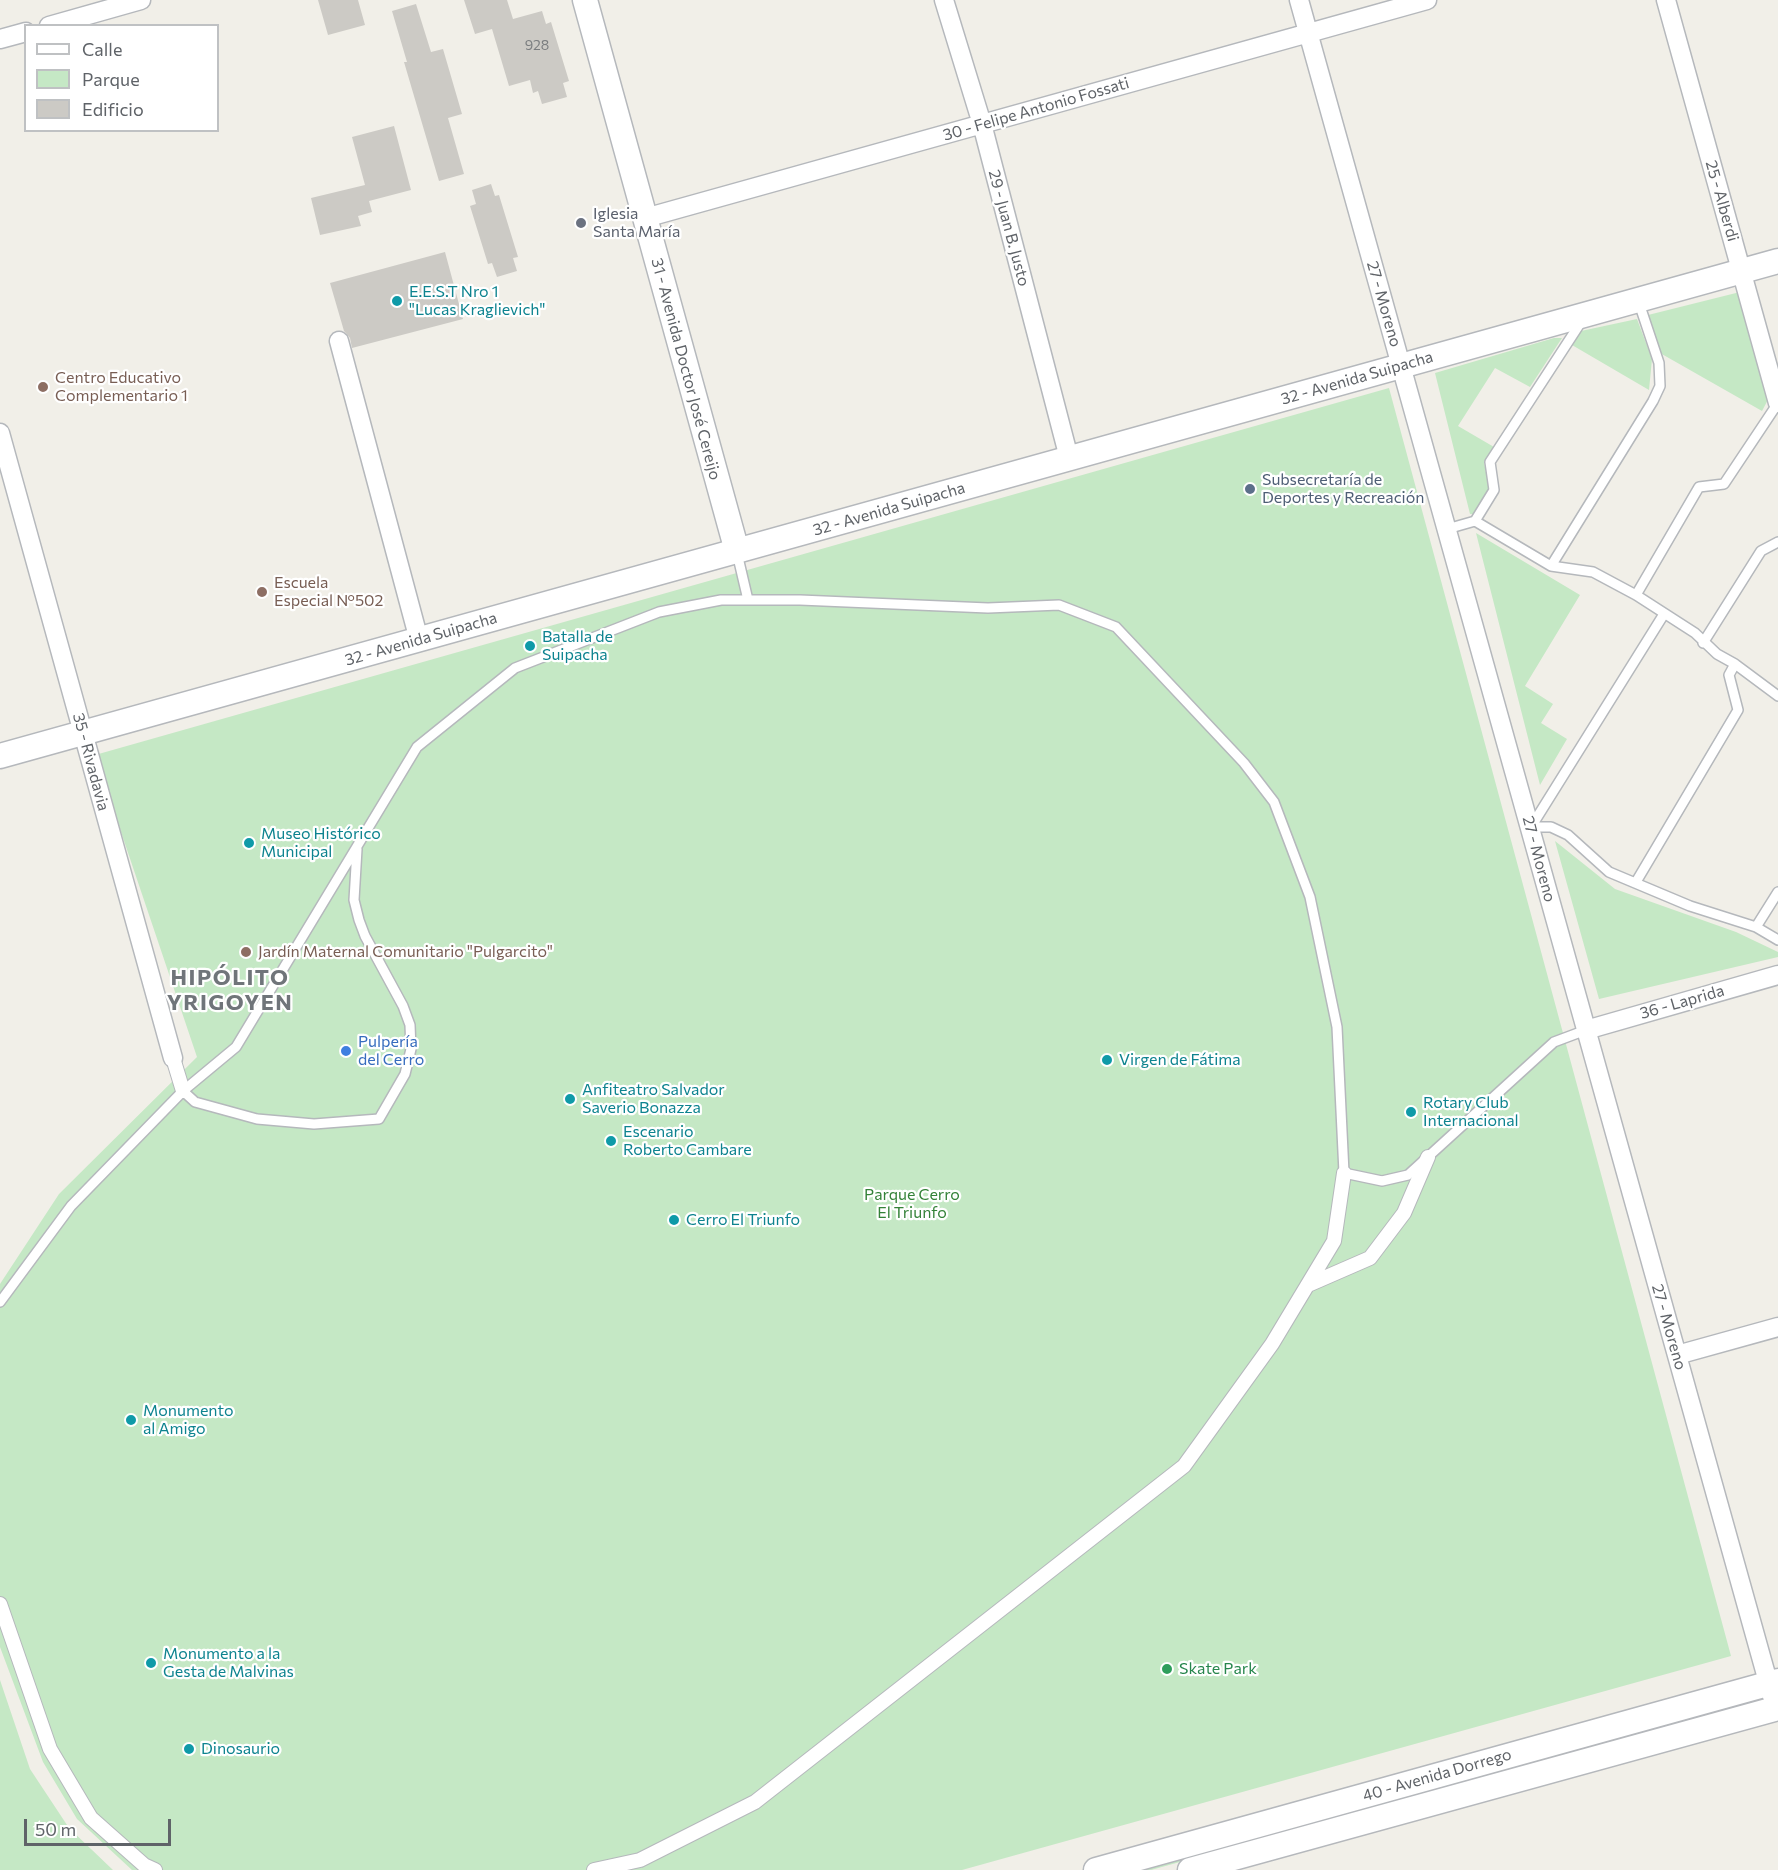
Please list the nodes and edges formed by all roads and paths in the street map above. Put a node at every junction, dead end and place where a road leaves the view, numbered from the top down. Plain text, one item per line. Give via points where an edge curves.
1 (141, 0) edge
2 (585, 0) edge
3 (944, 0) edge
4 (1299, 0) edge
5 (1427, 0) edge
6 (1666, 0) edge
7 (56, 24) edge
8 (24, 33) edge
9 (1308, 33) junction
10 (0, 39) edge
11 (982, 124) junction
12 (645, 218) junction
13 (1778, 261) edge
14 (1742, 271) junction
15 (1638, 300) junction
16 (1585, 315) junction
17 (339, 342) dead end
18 (1401, 366) junction
19 (1778, 403) edge
20 (0, 433) edge
21 (1069, 458) junction
22 (1475, 521) junction
23 (1447, 529) junction
24 (1778, 542) edge
25 (737, 551) junction
26 (1551, 566) junction
27 (1636, 595) junction
28 (748, 600) junction
29 (1664, 614) junction
30 (419, 640) junction
31 (1703, 643) junction
32 (1735, 664) junction
33 (1778, 696) edge
34 (83, 734) junction
35 (0, 756) edge
36 (1531, 827) junction
37 (357, 847) junction
38 (1636, 882) junction
39 (1778, 892) edge
40 (1756, 927) junction
41 (1778, 940) edge
42 (1778, 975) edge
43 (1586, 1030) junction
44 (173, 1058) joint
45 (183, 1091) junction
46 (1428, 1156) junction
47 (1344, 1173) junction
48 (1308, 1286) junction
49 (0, 1302) edge
50 (1778, 1327) edge
51 (1677, 1355) junction
52 (0, 1604) edge
53 (1773, 1682) edge
54 (1777, 1712) edge
55 (1102, 1869) edge
56 (155, 1870) edge
57 (594, 1870) edge
58 (1190, 1870) edge

1 - 7 street
2 - 12 street, 31 - Avenida Doctor José Cereijo
3 - 11 street, 29 - Juan B. Justo
4 - 9 street, 27 - Moreno
5 - 9 street, 30 - Felipe Antonio Fossati
6 - 14 street, 25 - Alberdi
8 - 10 street
9 - 11 street, 30 - Felipe Antonio Fossati
9 - 18 street, 27 - Moreno
11 - 12 street, 30 - Felipe Antonio Fossati
11 - 21 street, 29 - Juan B. Justo
12 - 25 street, 31 - Avenida Doctor José Cereijo
13 - 14 street, 32 - Avenida Suipacha
14 - 15 street, 32 - Avenida Suipacha
14 - 19 street, 25 - Alberdi
15 - 16 street, 32 - Avenida Suipacha
15 - 26 lane via 1659,363 1660,386
16 - 18 street, 32 - Avenida Suipacha
16 - 22 lane via 1490,462 1494,490
17 - 30 street
18 - 21 street, 32 - Avenida Suipacha
18 - 23 street, 27 - Moreno
19 - 27 lane via 1724,484 1699,487
20 - 34 street, 35 - Rivadavia
21 - 25 street, 32 - Avenida Suipacha
22 - 23 lane
22 - 26 lane
23 - 36 street, 27 - Moreno
24 - 31 lane via 1761,551
25 - 28 lane, 31 - Avenida Doctor José Cereijo
25 - 30 street, 32 - Avenida Suipacha
26 - 27 lane via 1593,572
27 - 29 lane
28 - 37 lane via 721,600 659,612 515,668 417,747
28 - 47 lane via 988,608 1059,605 1116,627 1244,763 1274,802 1310,897 1337,1027
29 - 31 lane via 1695,633
29 - 36 lane
30 - 34 street, 32 - Avenida Suipacha
31 - 32 lane
32 - 33 lane
32 - 38 lane via 1729,675 1738,710
34 - 35 street, 32 - Avenida Suipacha
34 - 44 street, 35 - Rivadavia
36 - 38 lane via 1551,827 1568,835 1609,872
36 - 43 street, 27 - Moreno
37 - 45 lane via 236,1047
37 - 45 lane via 354,900 359,920 410,1025 411,1049 405,1074 379,1119 314,1124 257,1119 195,1101
38 - 40 lane via 1690,906
39 - 40 lane
40 - 41 lane
42 - 43 street, 36 - Laprida
43 - 46 lane via 1554,1042
43 - 51 street, 27 - Moreno
44 - 45 street, 35 - Rivadavia
45 - 49 lane via 71,1206
46 - 47 lane via 1408,1175 1382,1181
46 - 48 street via 1404,1213 1370,1258
47 - 48 street via 1334,1241
48 - 57 street via 1272,1344 1184,1466 755,1802 640,1860
50 - 51 street
51 - 53 street, 27 - Moreno
52 - 56 street via 50,1749 91,1818 144,1865
53 - 54 street, 27 - Moreno
53 - 55 street, 40 - Avenida Dorrego
54 - 58 street, 40 - Avenida Dorrego

